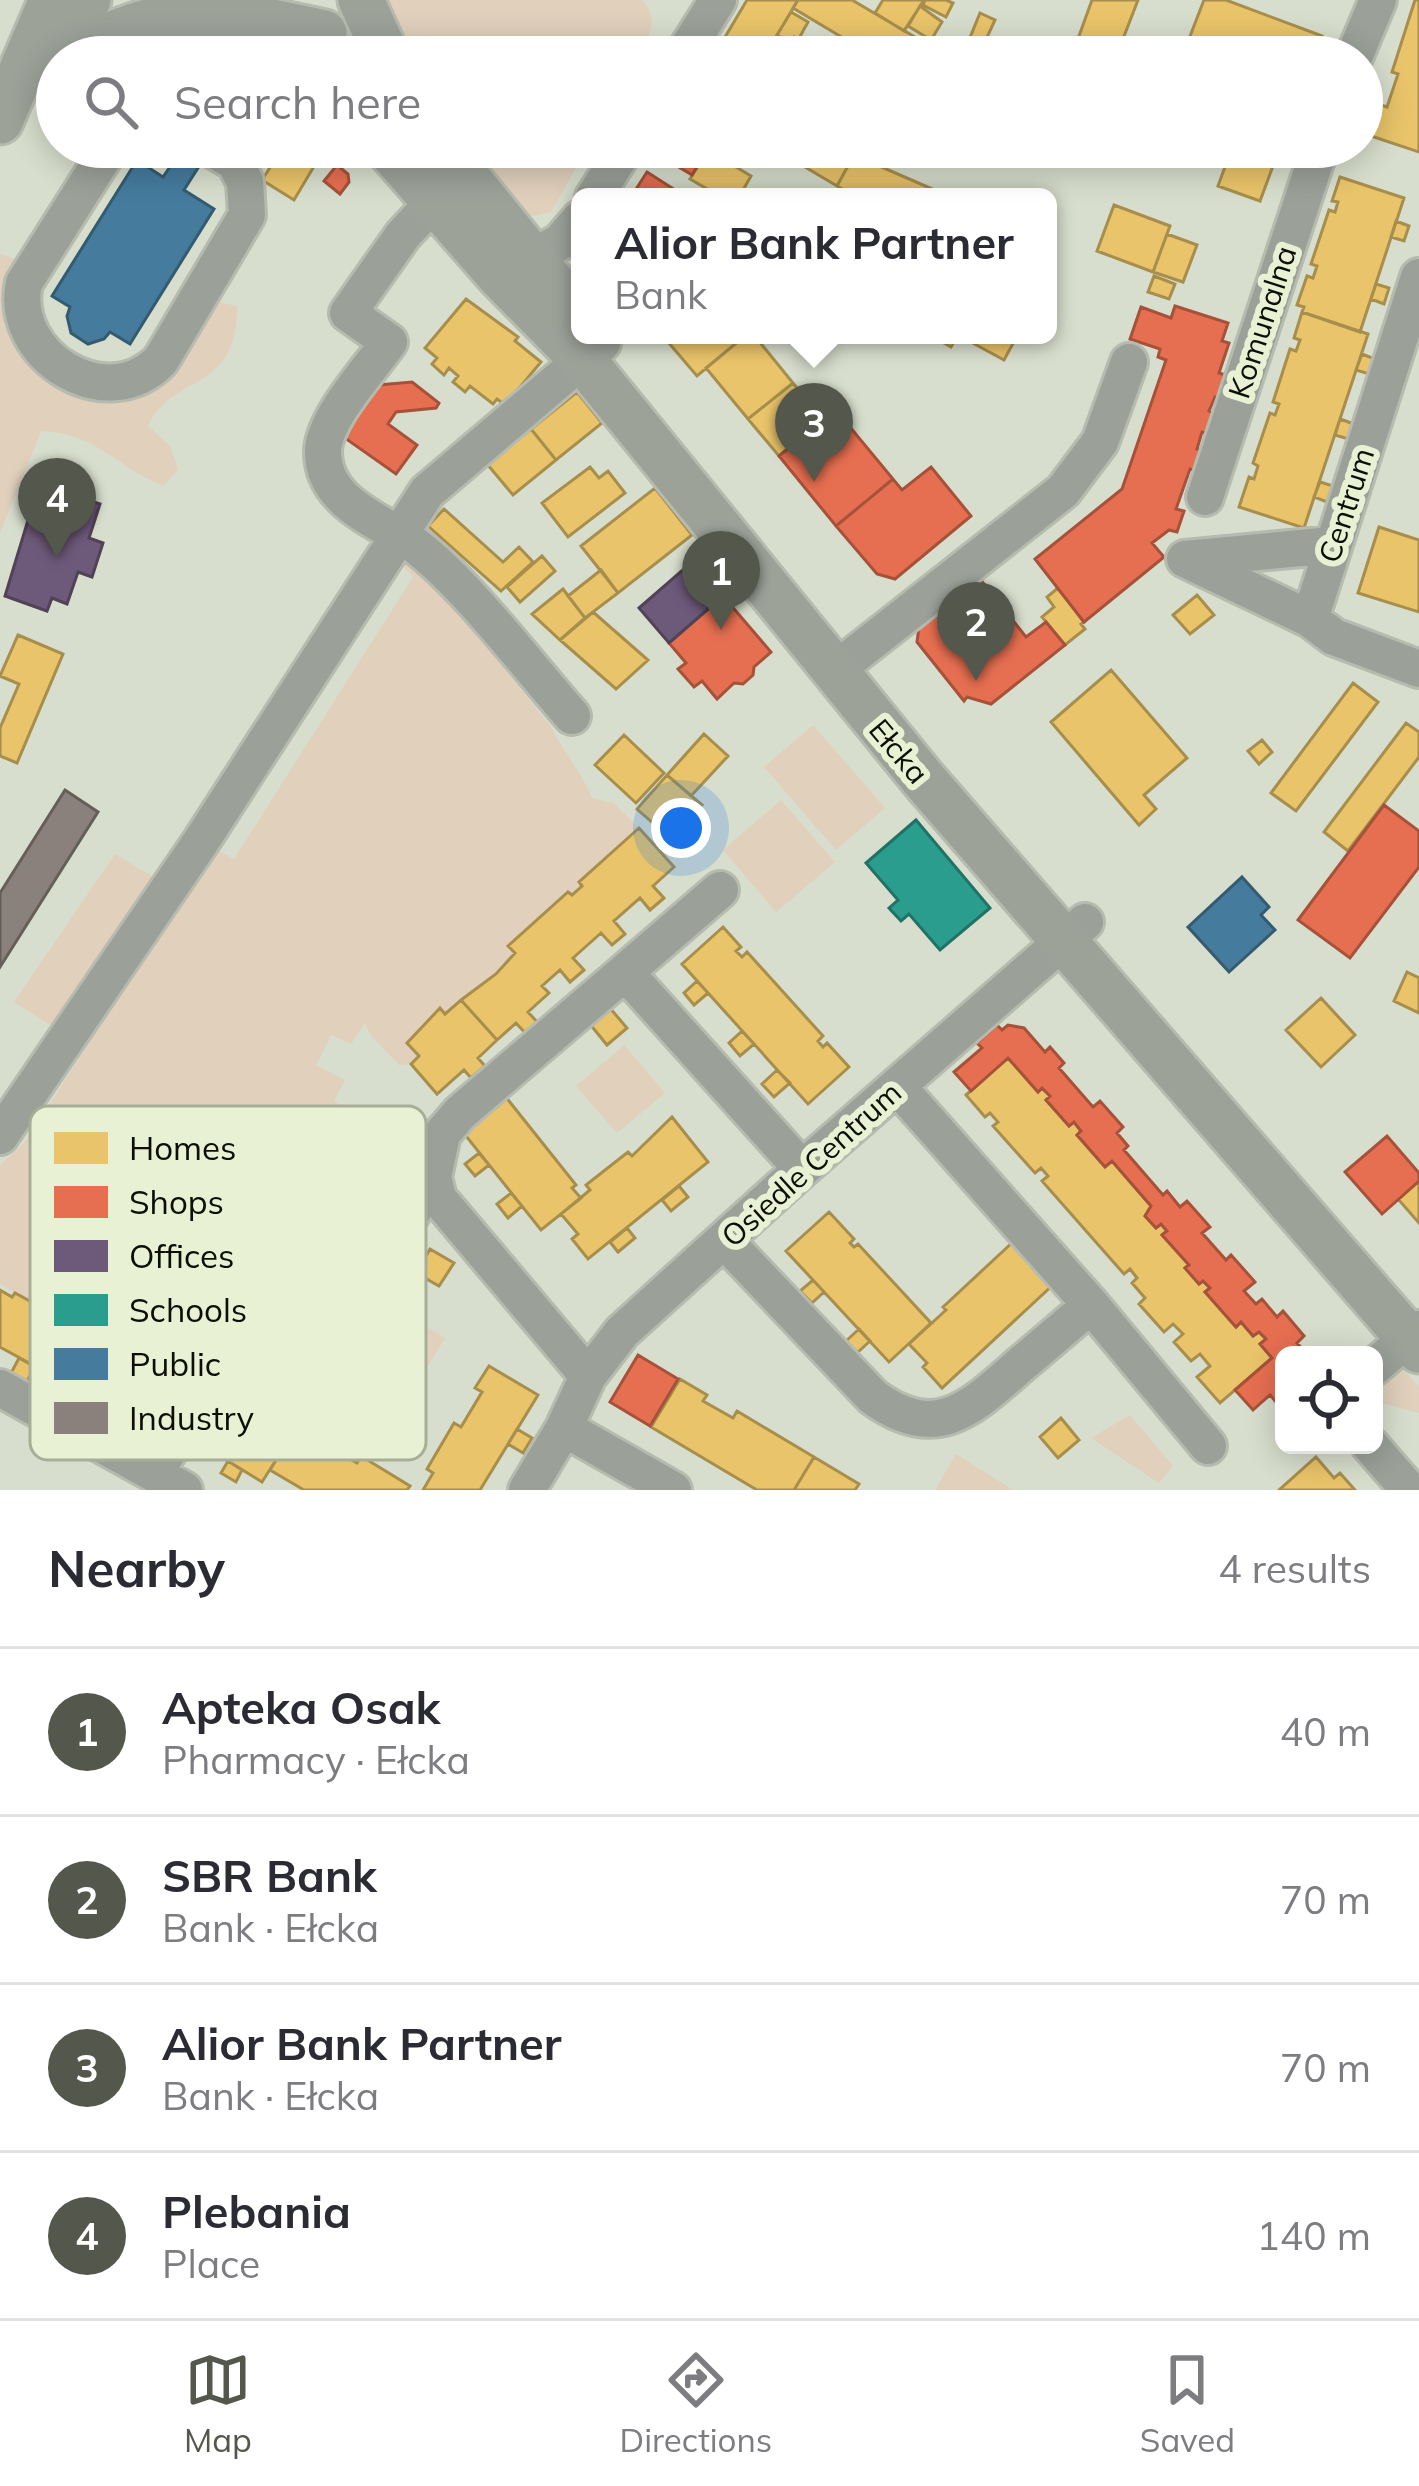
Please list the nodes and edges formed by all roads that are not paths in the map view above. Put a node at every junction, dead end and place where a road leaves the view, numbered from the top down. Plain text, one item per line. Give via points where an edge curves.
1 (52, 0) edge
2 (88, 0) edge
3 (361, 0) edge
4 (1378, 0) edge
5 (710, 3) edge
6 (209, 10) junction
7 (322, 30) edge
8 (48, 36) edge
9 (65, 36) edge
10 (105, 36) edge
11 (202, 36) edge
12 (377, 36) edge
13 (693, 36) edge
14 (1363, 36) edge
15 (36, 78) edge
16 (36, 85) edge
17 (0, 121) edge
18 (0, 158) edge
19 (97, 168) edge
20 (238, 168) edge
21 (405, 168) edge
22 (455, 168) edge
23 (1313, 168) edge
24 (433, 202) junction
25 (571, 229) edge
26 (516, 266) junction
27 (1419, 277) edge
28 (571, 320) edge
29 (584, 344) edge
30 (595, 344) edge
31 (1129, 362) dead end
32 (1204, 497) dead end
33 (399, 536) junction
34 (1332, 545) junction
35 (1310, 619) junction
36 (845, 662) junction
37 (1419, 669) edge
38 (572, 716) dead end
39 (721, 890) dead end
40 (1074, 931) junction
41 (625, 972) junction
42 (897, 1086) junction
43 (0, 1136) edge
44 (802, 1168) junction
45 (433, 1177) junction
46 (426, 1189) edge
47 (725, 1241) junction
48 (1091, 1305) junction
49 (1416, 1330) edge
50 (1383, 1359) edge
51 (588, 1376) junction
52 (0, 1388) edge
53 (30, 1405) edge
54 (564, 1428) junction
55 (1208, 1446) dead end
56 (1378, 1454) edge
57 (131, 1460) edge
58 (169, 1481) edge
59 (527, 1490) edge
60 (673, 1490) edge
61 (1409, 1490) edge

1 - 8 main road
2 - 9 main road
3 - 12 main road
4 - 14 street
5 - 13 street
6 - 7 main road
6 - 10 main road
6 - 11 street
15 - 17 main road
16 - 18 main road
19 - 20 street via 20,302 36,346 100,384 141,377 161,360 247,214
21 - 24 main road, Ełcka
22 - 26 main road, Ełcka
23 - 32 street, Komunalna
24 - 26 main road, Ełcka
24 - 33 street via 348,313 389,342 332,422 323,452 340,494
25 - 26 street
26 - 28 main road, Ełcka
27 - 34 street, Centrum
29 - 33 street via 428,492
30 - 36 main road, Ełcka
31 - 36 street via 1100,442 1064,491
33 - 38 street via 450,578
33 - 43 street
34 - 35 street, Centrum
34 - 35 street via 1185,559
35 - 37 street via 1334,637
36 - 40 main road, Ełcka
39 - 41 street
40 - 42 street, Osiedle Centrum
40 - 49 main road, Ełcka
41 - 44 street
41 - 45 street via 460,1113 438,1142
42 - 44 street, Osiedle Centrum
42 - 48 street
44 - 47 street, Osiedle Centrum
45 - 46 street
45 - 51 street via 439,1198
47 - 48 street via 873,1397 928,1420 967,1412
47 - 51 street, Osiedle Centrum via 622,1332
48 - 55 street
49 - 50 street
51 - 54 street, Osiedle Centrum
52 - 53 street
54 - 59 street, Osiedle Centrum
54 - 60 street
56 - 61 street
57 - 58 street

